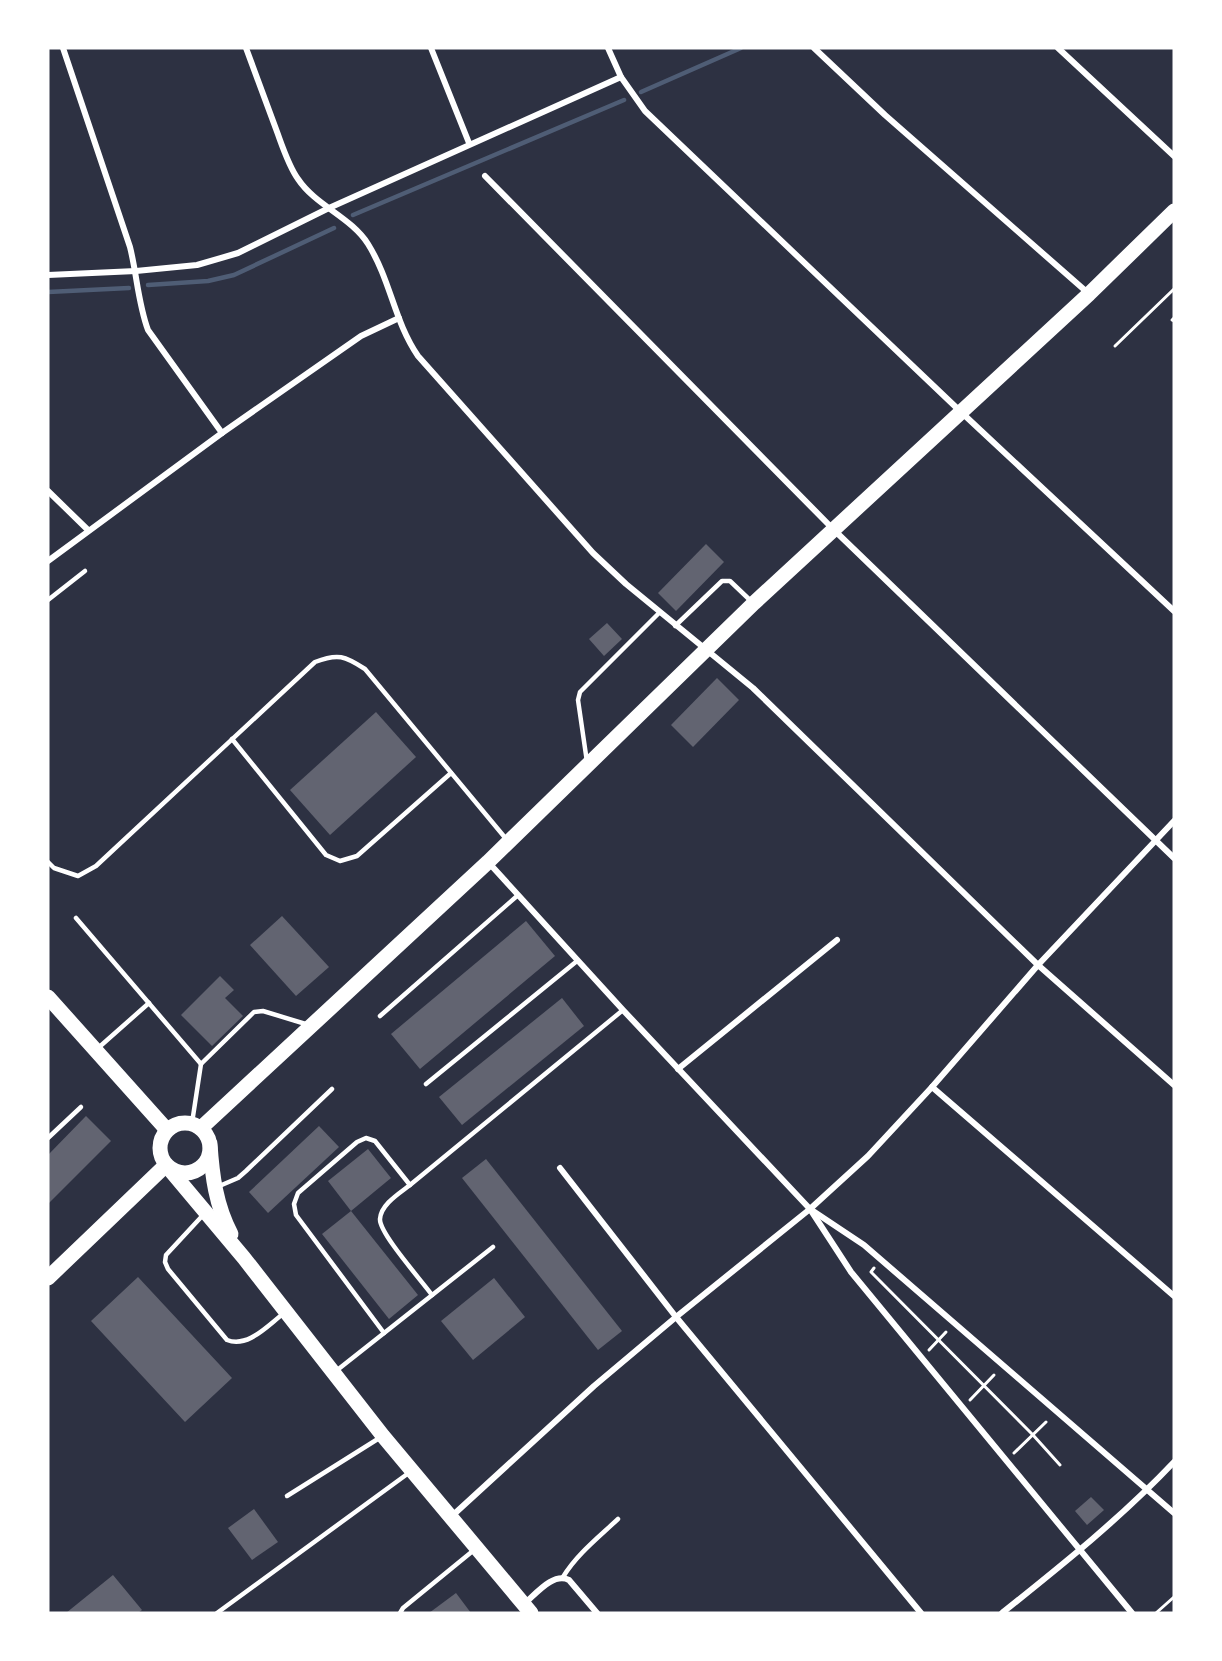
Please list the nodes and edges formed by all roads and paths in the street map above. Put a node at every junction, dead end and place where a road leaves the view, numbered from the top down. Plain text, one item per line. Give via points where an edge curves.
1 (63, 48) edge
2 (246, 48) edge
3 (431, 48) edge
4 (608, 48) edge
5 (814, 48) edge
6 (1058, 48) edge
7 (621, 77) junction
8 (469, 143) junction
9 (1174, 156) edge
10 (485, 176) dead end
11 (329, 208) junction
12 (1174, 211) edge
13 (136, 271) junction
14 (48, 275) edge
15 (1173, 292) edge
16 (1089, 294) junction
17 (399, 318) junction
18 (1115, 346) dead end
19 (961, 412) junction
20 (222, 433) junction
21 (48, 491) edge
22 (88, 530) junction
23 (834, 530) junction
24 (48, 561) edge
25 (85, 571) dead end
26 (48, 600) edge
27 (754, 603) junction
28 (1174, 611) edge
29 (659, 613) junction
30 (675, 626) junction
31 (706, 650) junction
32 (232, 739) junction
33 (587, 766) junction
34 (452, 773) junction
35 (1174, 821) edge
36 (1154, 841) junction
37 (509, 842) junction
38 (1174, 858) edge
39 (48, 862) edge
40 (488, 862) junction
41 (517, 896) junction
42 (76, 918) dead end
43 (837, 940) dead end
44 (578, 961) junction
45 (1038, 965) junction
46 (48, 997) edge
47 (149, 1003) junction
48 (623, 1010) junction
49 (380, 1016) dead end
50 (312, 1025) junction
51 (96, 1050) junction
52 (201, 1064) junction
53 (678, 1069) junction
54 (426, 1084) dead end
55 (1174, 1085) edge
56 (932, 1087) junction
57 (332, 1089) dead end
58 (81, 1107) dead end
59 (197, 1125) junction
60 (166, 1130) junction
61 (48, 1138) edge
62 (210, 1144) junction
63 (166, 1165) junction
64 (560, 1168) dead end
65 (410, 1185) junction
66 (215, 1188) junction
67 (810, 1209) junction
68 (206, 1212) junction
69 (493, 1247) dead end
70 (244, 1258) junction
71 (867, 1275) dead end
72 (48, 1278) edge
73 (432, 1295) junction
74 (1174, 1296) edge
75 (285, 1312) junction
76 (676, 1317) junction
77 (946, 1332) dead end
78 (384, 1333) junction
79 (939, 1340) junction
80 (929, 1350) dead end
81 (334, 1372) junction
82 (994, 1375) dead end
83 (984, 1386) junction
84 (970, 1400) dead end
85 (1046, 1422) dead end
86 (1033, 1435) junction
87 (383, 1436) junction
88 (1014, 1453) dead end
89 (1174, 1462) edge
90 (1060, 1465) dead end
91 (412, 1470) junction
92 (1148, 1490) junction
93 (287, 1496) dead end
94 (1174, 1513) edge
95 (451, 1517) junction
96 (618, 1519) dead end
97 (476, 1548) junction
98 (1081, 1550) junction
99 (563, 1577) junction
100 (1174, 1597) edge
101 (527, 1609) edge
102 (217, 1613) edge
103 (400, 1613) edge
104 (597, 1613) edge
105 (921, 1613) edge
106 (1002, 1613) edge
107 (1132, 1613) edge
108 (1156, 1613) edge

1 - 13 street
2 - 11 street via 298,179
3 - 8 street
4 - 7 street
5 - 16 street
6 - 9 street
7 - 8 street
7 - 19 street via 645,111
8 - 11 street
10 - 23 street
11 - 13 street via 238,252 197,264
11 - 17 street via 367,243 392,292
12 - 16 main road
13 - 14 street
13 - 20 street via 148,330
15 - 18 path
16 - 19 main road
17 - 20 street via 361,336
17 - 29 street via 418,356 594,553
19 - 23 main road
19 - 28 street
20 - 22 street
21 - 22 street
22 - 24 street
23 - 27 main road
23 - 36 street
25 - 26 lane
27 - 30 lane via 730,581 722,581
27 - 31 main road
29 - 30 street
29 - 33 lane via 580,692
30 - 31 street
31 - 33 main road
31 - 45 street via 753,688
32 - 34 lane via 315,662 332,655 348,657 365,669
32 - 34 lane via 326,855 340,861 357,855
32 - 39 lane via 96,866 78,876
33 - 37 main road
34 - 37 lane
35 - 36 street
36 - 38 street
36 - 45 street
37 - 40 main road
40 - 41 street
40 - 50 main road
41 - 44 street
41 - 49 lane
42 - 47 lane
43 - 53 street
44 - 48 street
44 - 54 lane
45 - 55 street
45 - 56 street
46 - 51 main road
47 - 51 lane
47 - 52 lane
48 - 53 street
48 - 65 lane
50 - 52 lane via 254,1012
50 - 59 main road
51 - 60 main road
52 - 59 lane
53 - 67 street
56 - 67 street via 868,1156
56 - 74 street
57 - 66 lane via 238,1178
58 - 61 lane
59 - 60 main road via 183,1122
59 - 62 main road
60 - 63 main road via 159,1147
62 - 63 main road via 206,1162 192,1173
62 - 66 main road
63 - 68 main road
63 - 72 main road
64 - 76 street
65 - 73 lane via 386,1206 380,1219 384,1232
65 - 78 lane via 375,1141 366,1138 298,1193 294,1204 296,1215
66 - 70 main road via 225,1222
67 - 76 street
67 - 92 street via 864,1245
67 - 98 street via 851,1272
68 - 70 main road
68 - 75 lane via 166,1255 168,1269 227,1340 235,1343 246,1341
69 - 73 lane
70 - 75 main road
71 - 79 path via 873,1270
73 - 78 lane
75 - 81 main road
76 - 95 street
76 - 105 street
77 - 79 path
78 - 81 lane
79 - 80 path
79 - 83 path
81 - 87 main road
82 - 83 path
83 - 84 path
83 - 86 path
85 - 86 path
86 - 88 path
86 - 90 path
87 - 91 main road
87 - 93 lane
89 - 92 street
91 - 95 main road
91 - 102 lane
92 - 94 street
92 - 98 street
95 - 97 main road
96 - 99 lane
97 - 101 main road
97 - 103 lane
98 - 106 street
98 - 107 street
99 - 101 street via 554,1579
99 - 104 street
100 - 108 path

